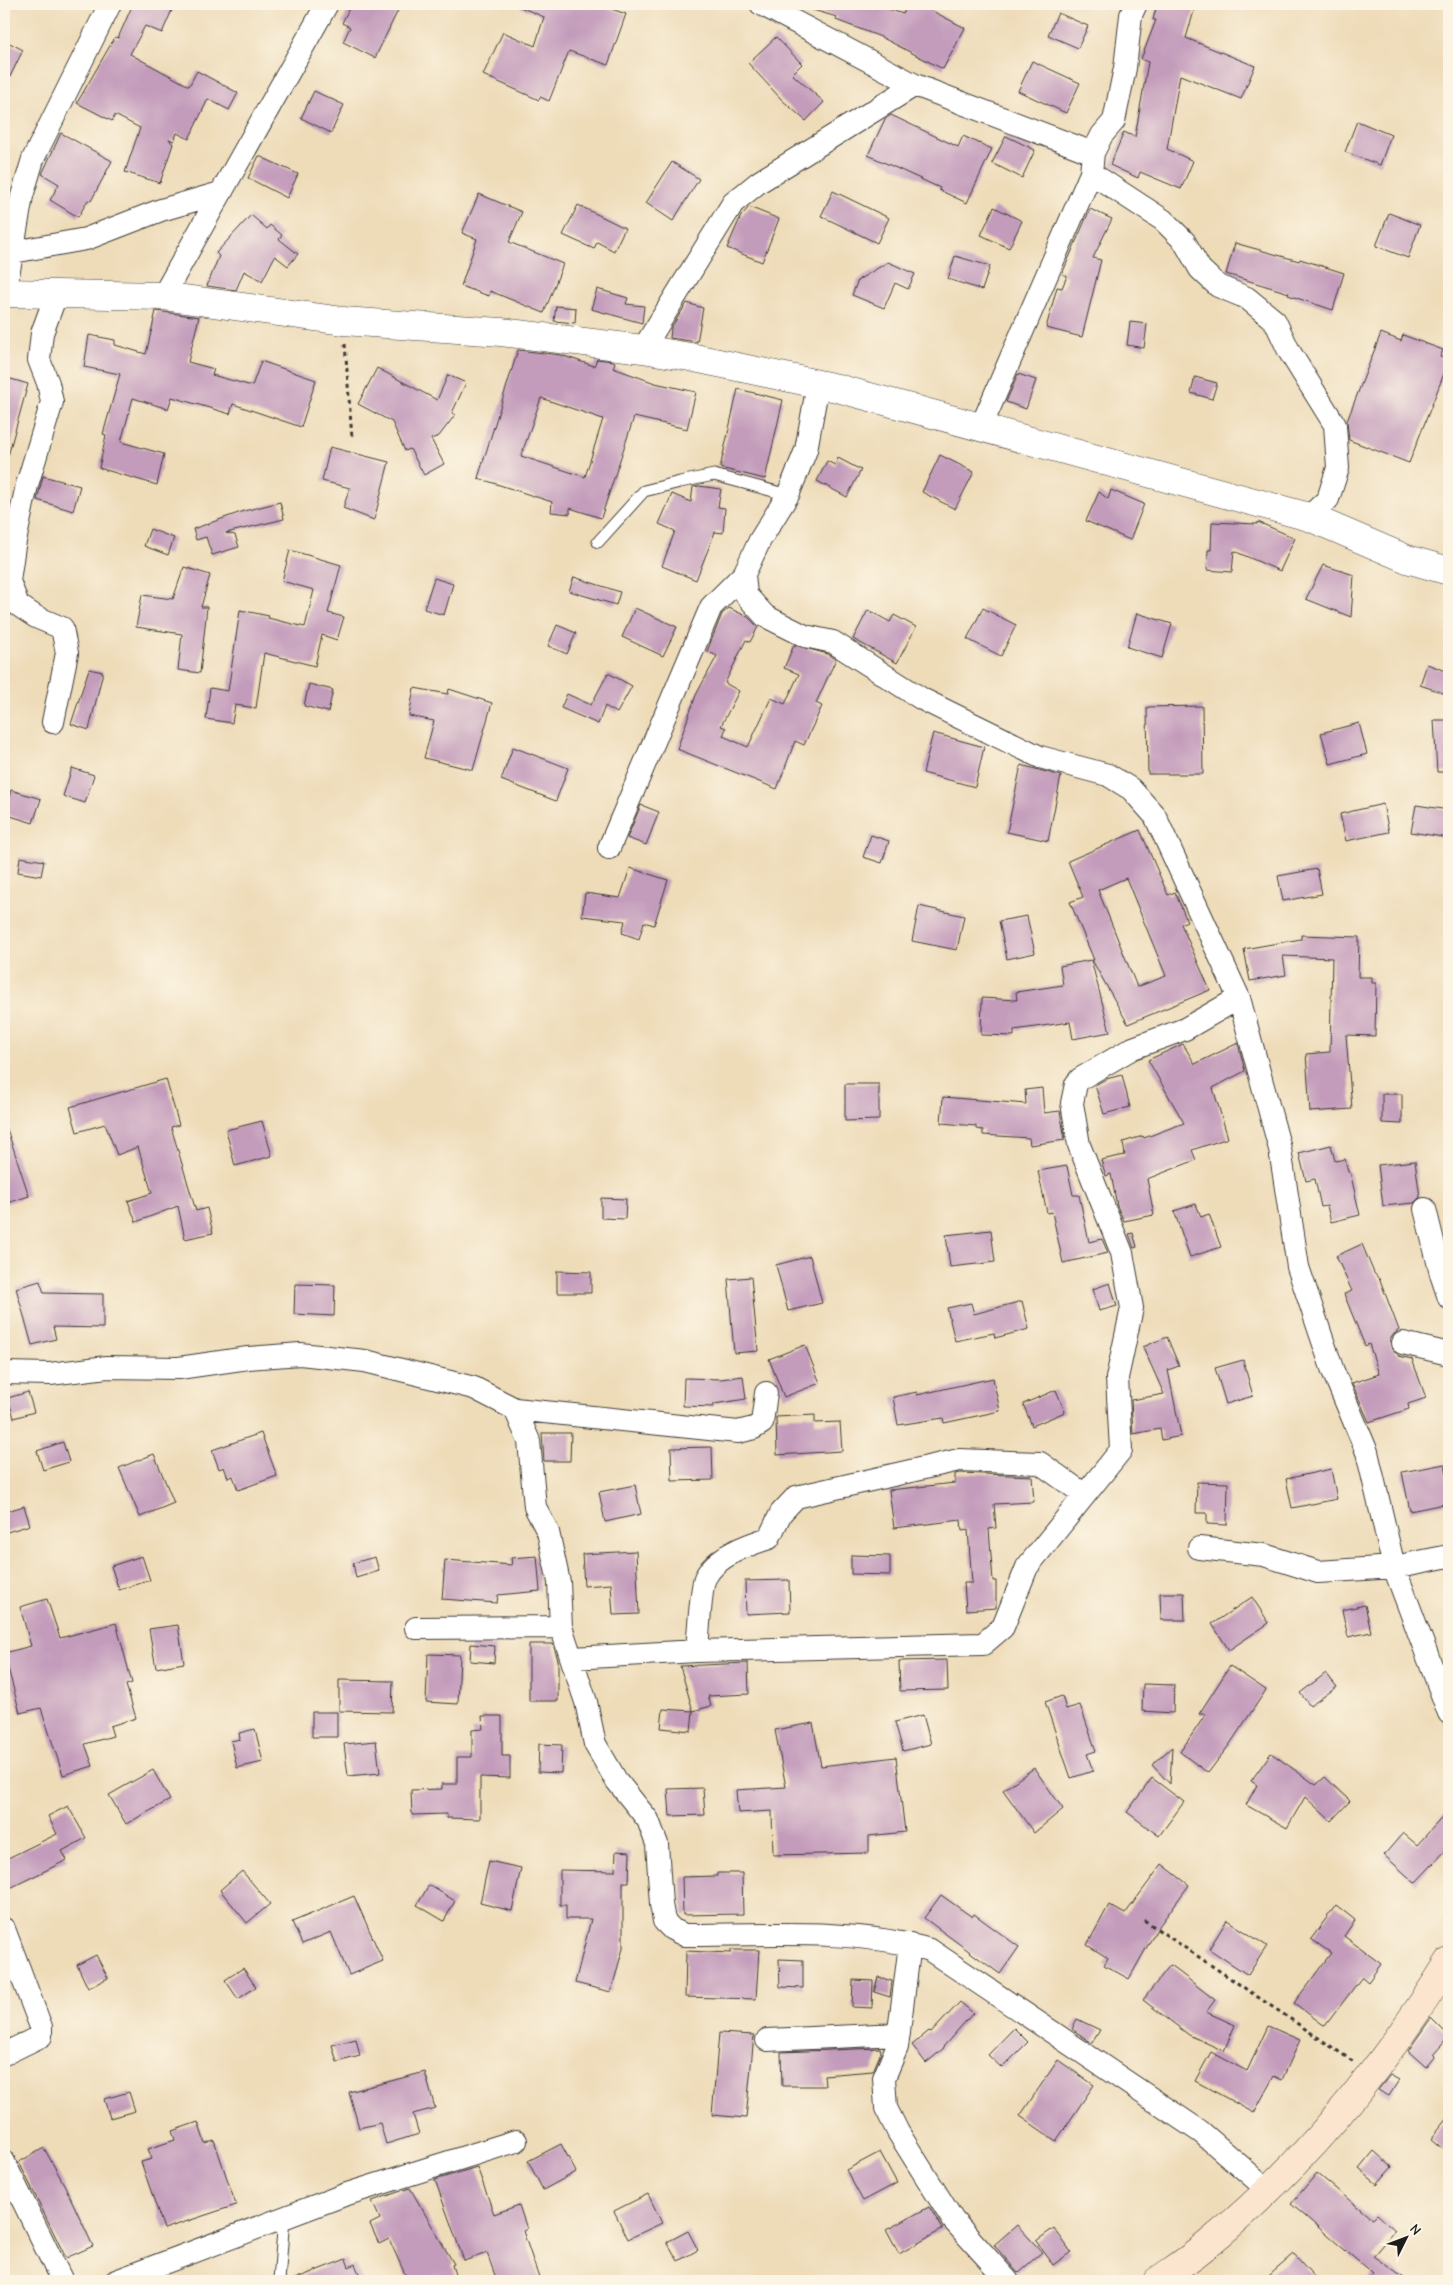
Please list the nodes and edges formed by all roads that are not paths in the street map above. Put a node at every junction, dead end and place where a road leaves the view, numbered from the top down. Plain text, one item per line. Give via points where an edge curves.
1 (110, 4) edge
2 (327, 4) edge
3 (762, 4) edge
4 (1136, 4) edge
5 (915, 85) junction
6 (1092, 163) junction
7 (220, 193) junction
8 (8, 251) edge
9 (4, 293) edge
10 (56, 296) junction
11 (163, 296) junction
12 (643, 349) junction
13 (818, 384) junction
14 (981, 427) junction
15 (788, 495) junction
16 (1309, 517) junction
17 (598, 542) dead end
18 (1449, 571) edge
19 (744, 574) junction
20 (53, 722) dead end
21 (609, 848) dead end
22 (1239, 998) junction
23 (1425, 1209) dead end
24 (1449, 1298) edge
25 (1403, 1343) dead end
26 (1449, 1354) edge
27 (4, 1374) edge
28 (766, 1393) dead end
29 (515, 1408) junction
30 (1085, 1495) junction
31 (1199, 1548) dead end
32 (1449, 1556) edge
33 (1394, 1567) junction
34 (561, 1627) junction
35 (416, 1628) dead end
36 (697, 1651) junction
37 (572, 1658) junction
38 (1449, 1713) edge
39 (4, 1929) edge
40 (910, 1944) junction
41 (1449, 1962) edge
42 (899, 2034) junction
43 (767, 2040) dead end
44 (4, 2054) edge
45 (516, 2142) dead end
46 (4, 2162) edge
47 (1268, 2190) junction
48 (284, 2218) junction
49 (156, 2275) edge
50 (62, 2281) edge
51 (116, 2281) edge
52 (278, 2281) edge
53 (1008, 2281) edge
54 (1157, 2281) edge

1 - 8 street via 33,159
2 - 7 street
3 - 5 street
4 - 6 street via 1114,121 1102,135
5 - 6 street
5 - 12 street via 759,182 733,203
6 - 14 street
6 - 16 street via 1163,220 1184,242 1200,269 1218,286 1247,298 1275,321 1289,351 1335,424 1338,468 1328,500
7 - 8 street via 161,210 86,239
7 - 11 street
8 - 9 street
9 - 10 street
10 - 11 street
10 - 20 street via 42,333 39,360 52,402 27,485 9,581 18,605 62,628 67,653
11 - 12 street via 342,321 501,332
12 - 13 street
13 - 14 street
13 - 15 street via 806,450
14 - 16 street
15 - 17 lane via 714,475 680,482 644,491
15 - 19 street via 760,540
16 - 18 street via 1407,558
19 - 21 street via 711,607
19 - 22 street via 746,595 765,616 805,636 834,642 922,699 1040,757 1108,775 1131,789 1155,816
22 - 30 street via 1185,1029 1133,1048 1076,1084 1072,1103 1079,1145 1122,1253 1132,1308 1117,1378 1121,1450
22 - 33 street via 1280,1150 1298,1267 1333,1371 1367,1452
23 - 24 street
25 - 26 street
27 - 29 street via 50,1374 107,1367 179,1368 300,1354 365,1361 474,1388
28 - 29 street via 762,1423 738,1432
29 - 34 street via 529,1441 535,1507 548,1532 559,1582
30 - 36 street via 1027,1567 1003,1628 983,1644
30 - 36 street via 1040,1463 959,1460 796,1498 780,1513 769,1538 721,1560 704,1578
31 - 33 street via 1264,1555 1318,1572
32 - 33 street
33 - 38 street
34 - 35 street
34 - 37 street
36 - 37 street
37 - 40 street via 595,1744 616,1780 648,1820 656,1844 664,1922 672,1929 684,1935 844,1936
39 - 44 street via 41,2036
40 - 42 street
40 - 47 street via 930,1950 1201,2132
41 - 47 main road via 1372,2073 1317,2140
42 - 43 street
42 - 53 street via 897,2048 884,2078 886,2108 953,2220
45 - 48 street via 344,2195
46 - 50 street
47 - 54 main road via 1209,2244
48 - 49 street
48 - 52 lane
49 - 51 street

